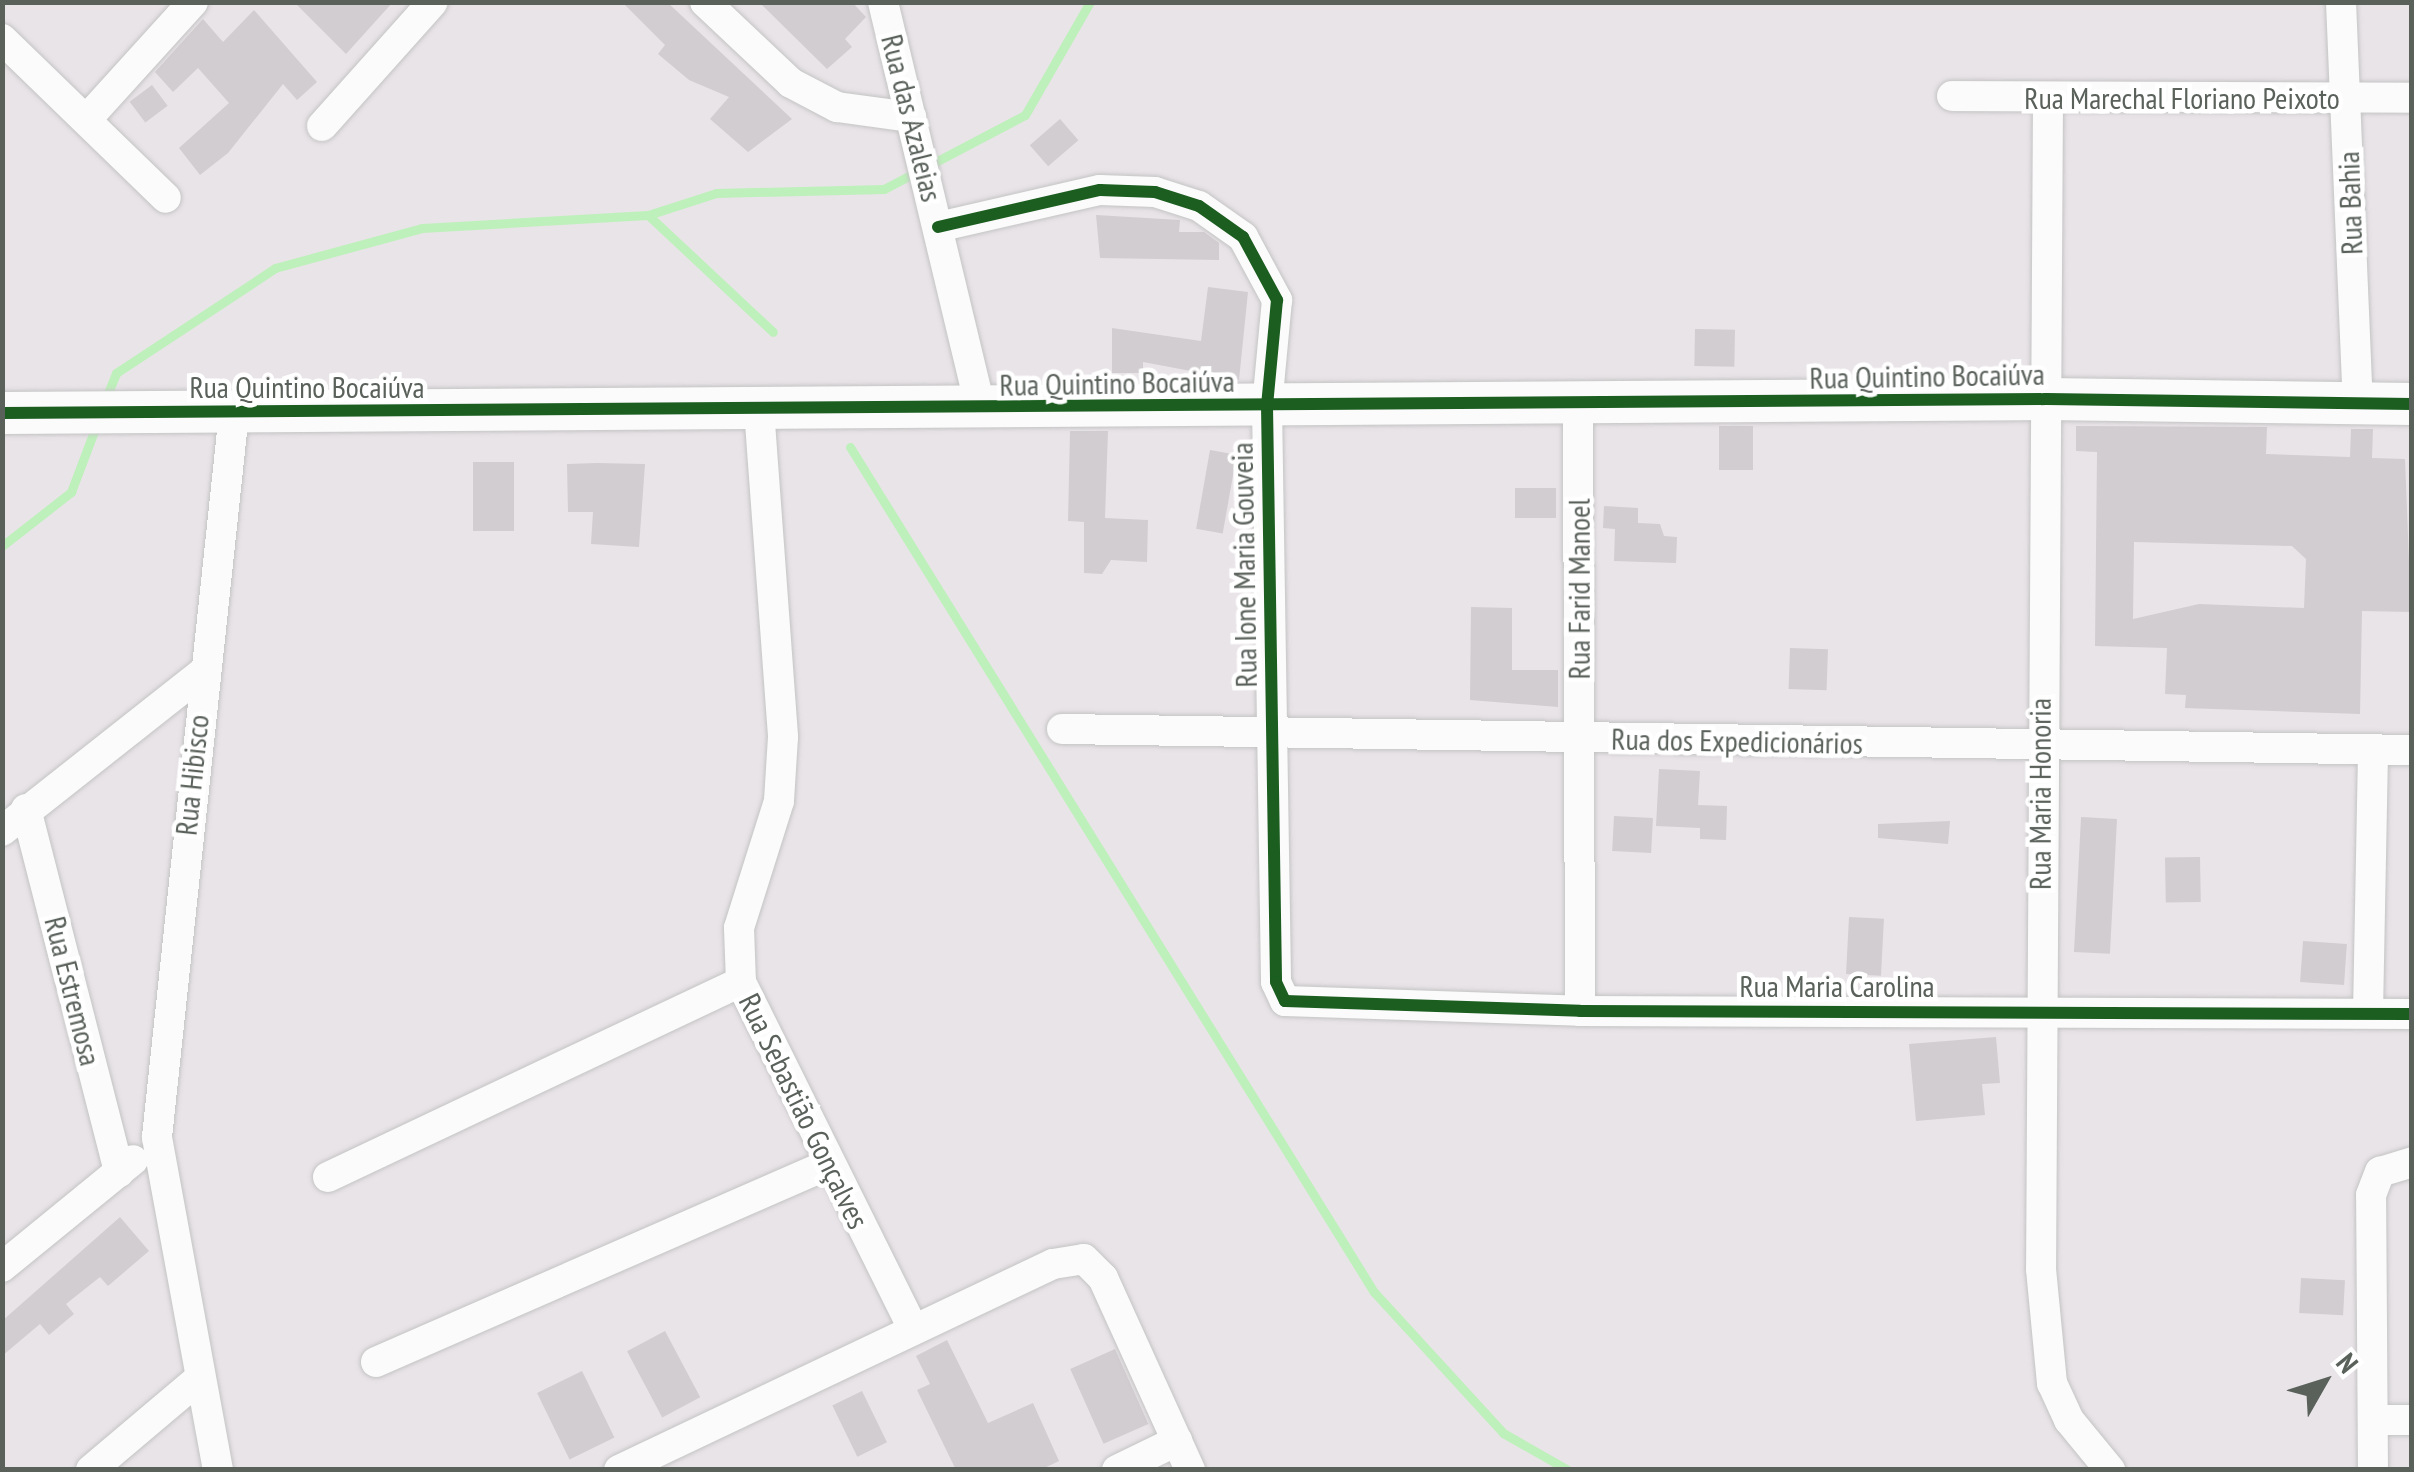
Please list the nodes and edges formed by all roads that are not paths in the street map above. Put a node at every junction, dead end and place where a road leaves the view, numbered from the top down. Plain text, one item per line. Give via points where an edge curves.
1 (193, 2) edge
2 (433, 2) edge
3 (705, 2) edge
4 (883, 2) edge
5 (2340, 2) edge
6 (2, 39) edge
7 (1952, 96) dead end
8 (2346, 96) junction
9 (2412, 98) edge
10 (2048, 100) junction
11 (86, 120) junction
12 (322, 126) dead end
13 (913, 128) junction
14 (166, 198) dead end
15 (938, 227) junction
16 (2046, 399) junction
17 (2358, 403) junction
18 (2412, 404) edge
19 (1267, 406) junction
20 (1578, 407) junction
21 (760, 408) junction
22 (981, 410) junction
23 (2, 413) edge
24 (234, 413) junction
25 (202, 672) junction
26 (1062, 729) dead end
27 (1271, 737) junction
28 (1579, 737) junction
29 (2040, 748) junction
30 (2373, 750) junction
31 (2412, 750) edge
32 (26, 809) junction
33 (2, 830) edge
34 (741, 982) junction
35 (1276, 982) joint
36 (1580, 1011) junction
37 (2039, 1011) junction
38 (2368, 1013) junction
39 (2412, 1014) edge
40 (157, 1138) junction
41 (2412, 1162) edge
42 (828, 1164) junction
43 (119, 1172) junction
44 (328, 1178) dead end
45 (2, 1267) edge
46 (913, 1329) junction
47 (376, 1362) dead end
48 (200, 1378) junction
49 (2373, 1420) junction
50 (2412, 1420) edge
51 (1177, 1441) junction
52 (91, 1470) edge
53 (218, 1470) edge
54 (620, 1470) edge
55 (1118, 1470) edge
56 (1190, 1470) edge
57 (2110, 1470) edge
58 (2373, 1470) edge

1 - 11 street
2 - 12 street
3 - 13 street via 791,82 837,107
4 - 13 street, Rua das Azaleias
5 - 8 street, Rua Bahia
6 - 11 street
7 - 10 street, Rua Marechal Floriano Peixoto
8 - 9 street, Rua Marechal Floriano Peixoto
8 - 10 street, Rua Marechal Floriano Peixoto
8 - 17 street, Rua Bahia
10 - 16 street, Rua Maria Honoria
11 - 14 street
13 - 15 street, Rua das Azaleias
15 - 19 street, Rua Ione Maria Gouveia via 1100,190 1155,192 1199,206 1243,236 1277,300
15 - 22 street, Rua das Azaleias
16 - 17 street, Rua Quintino Bocaiúva
16 - 20 street, Rua Quintino Bocaiúva
16 - 29 street, Rua Maria Honoria
17 - 18 street, Rua Quintino Bocaiúva
19 - 20 street, Rua Quintino Bocaiúva
19 - 22 street, Rua Quintino Bocaiúva
19 - 27 street, Rua Ione Maria Gouveia
20 - 28 street, Rua Farid Manoel
21 - 22 street, Rua Quintino Bocaiúva
21 - 24 street, Rua Quintino Bocaiúva
21 - 34 street, Rua Sebastião Gonçalves via 783,736 779,801 739,928
23 - 24 street, Rua Quintino Bocaiúva
24 - 25 street, Rua Hibisco
25 - 32 street
25 - 40 street, Rua Hibisco
26 - 27 street, Rua dos Expedicionários
27 - 28 street, Rua dos Expedicionários
27 - 35 street, Rua Ione Maria Gouveia
28 - 29 street, Rua dos Expedicionários
28 - 36 street, Rua Farid Manoel
29 - 30 street, Rua dos Expedicionários
29 - 37 street, Rua Maria Honoria
30 - 31 street, Rua dos Expedicionários
30 - 38 street
32 - 33 street
32 - 43 street, Rua Estremosa
34 - 42 street, Rua Sebastião Gonçalves
34 - 44 street
35 - 36 street, Rua Maria Carolina via 1285,1001 1305,1007
36 - 37 street, Rua Maria Carolina
37 - 38 street, Rua Maria Carolina
37 - 57 street, Rua Maria Honoria via 2041,1269 2052,1383 2069,1420
38 - 39 street, Rua Maria Carolina
40 - 43 street
40 - 48 street, Rua Hibisco
41 - 49 street via 2380,1172 2371,1196
42 - 46 street, Rua Sebastião Gonçalves
42 - 47 street
43 - 45 street
46 - 51 street via 1053,1264 1084,1259 1103,1278
46 - 54 street
48 - 52 street
48 - 53 street, Rua Hibisco
49 - 50 street
49 - 58 street
51 - 55 street
51 - 56 street

